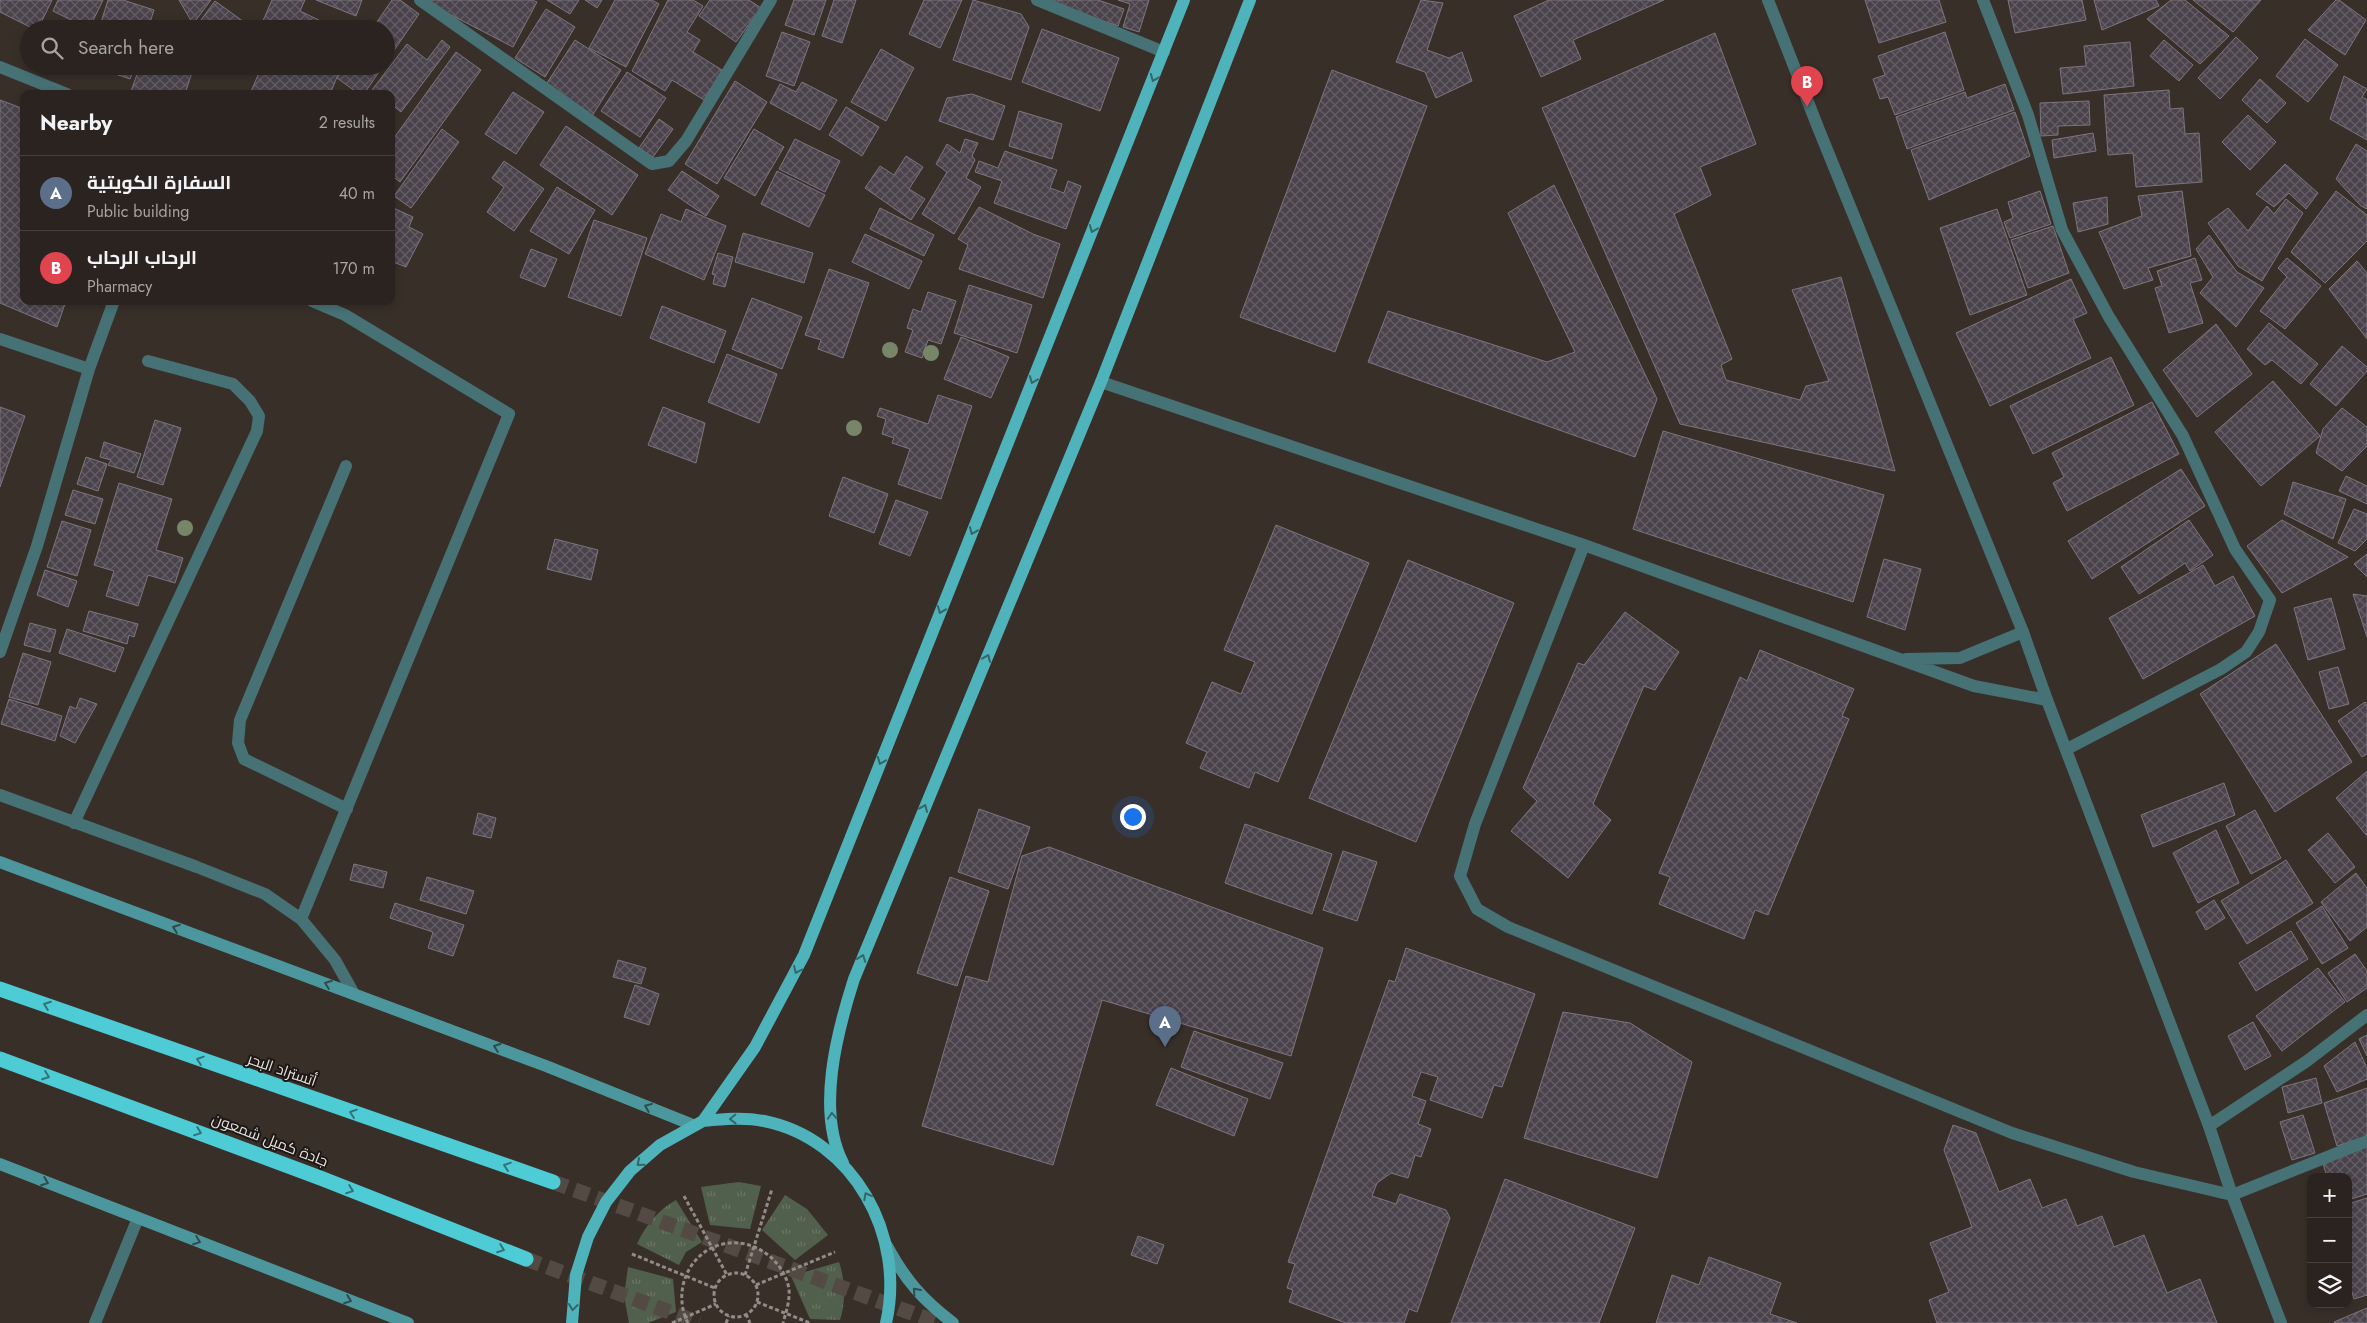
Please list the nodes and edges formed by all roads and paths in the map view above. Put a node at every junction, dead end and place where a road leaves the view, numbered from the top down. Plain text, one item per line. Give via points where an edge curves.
1 (420, 0) edge
2 (770, 0) edge
3 (1037, 0) edge
4 (1184, 0) edge
5 (1250, 0) edge
6 (1768, 0) edge
7 (1983, 0) edge
8 (1164, 52) junction
9 (0, 67) edge
10 (57, 90) edge
11 (113, 305) edge
12 (321, 305) edge
13 (0, 339) edge
14 (148, 362) dead end
15 (89, 369) junction
16 (1101, 382) junction
17 (346, 466) dead end
18 (1584, 545) junction
19 (2023, 632) junction
20 (0, 652) edge
21 (1898, 659) junction
22 (2047, 700) junction
23 (2067, 748) junction
24 (0, 795) edge
25 (346, 809) junction
26 (74, 822) junction
27 (0, 862) edge
28 (301, 919) junction
29 (0, 989) edge
30 (354, 994) junction
31 (2367, 1015) edge
32 (0, 1059) edge
33 (698, 1123) junction
34 (2209, 1126) junction
35 (2367, 1141) edge
36 (843, 1163) junction
37 (0, 1164) edge
38 (553, 1182) tunnel mouth
39 (772, 1189) dead end
40 (2232, 1195) junction
41 (684, 1196) dead end
42 (138, 1218) junction
43 (884, 1241) junction
44 (753, 1247) junction
45 (713, 1248) junction
46 (835, 1252) dead end
47 (632, 1254) dead end
48 (526, 1259) tunnel mouth
49 (784, 1274) junction
50 (727, 1275) junction
51 (745, 1275) junction
52 (685, 1276) junction
53 (756, 1285) junction
54 (715, 1288) junction
55 (756, 1302) junction
56 (716, 1304) junction
57 (746, 1314) junction
58 (786, 1314) junction
59 (729, 1316) junction
60 (685, 1317) junction
61 (95, 1323) edge
62 (408, 1323) edge
63 (572, 1323) edge
64 (672, 1323) edge
65 (688, 1323) edge
66 (726, 1323) edge
67 (750, 1323) edge
68 (782, 1323) edge
69 (810, 1323) edge
70 (886, 1323) edge
71 (953, 1323) edge
72 (2281, 1323) edge

1 - 2 street via 652,164 669,161 686,141
3 - 8 street
4 - 8 main road
5 - 16 main road
6 - 19 street
7 - 23 street via 2028,115 2062,230 2109,317 2183,436 2235,549 2270,600 2259,632 2246,652 2222,669
8 -> 33 main road via 804,955 755,1046
9 - 10 street
11 - 15 street
12 - 25 street via 345,315 509,414
13 - 15 street
14 - 26 street via 233,384 250,400 259,416 257,432
15 - 20 street via 38,546
16 - 18 street
36 -> 16 main road via 832,1128 832,1074 850,994 874,928
17 - 25 street via 240,720 238,743 244,759
18 - 21 street
18 - 40 street via 1475,824 1460,876 1477,909 1508,927 2012,1133 2134,1172
19 - 21 street via 1960,658
19 - 22 street
21 - 22 street via 1974,686
22 - 23 street
23 - 34 street
24 - 26 street
25 - 28 street
26 - 28 street via 265,894
30 -> 27 main road
28 - 30 street via 335,960
38 -> 29 highway, أتستراد البحر
33 -> 30 main road
31 - 34 street via 2307,1061
32 -> 48 highway, جادة كميل شمعون via 323,1179
36 -> 33 main road via 819,1144 793,1130 764,1121 733,1118
33 -> 63 main road via 660,1145 630,1171 606,1202 588,1237 576,1274
34 - 40 street
35 - 40 street
43 -> 36 main road via 876,1213
37 -> 42 main road
39 - 44 path
40 - 72 street
41 - 45 path
42 - 61 street
42 -> 62 main road
43 - 70 main road via 891,1274
71 -> 43 main road via 926,1301 902,1274
44 - 45 path via 741,1243
44 - 49 path via 773,1258
44 - 51 path
45 - 50 path
45 - 52 path via 694,1262
46 - 49 path
47 - 52 path
49 - 53 path
49 - 58 path via 789,1290
50 - 51 path
50 - 54 path
51 - 53 path
52 - 54 path
52 - 60 path via 681,1296
53 - 55 path
54 - 56 path
55 - 57 path
55 - 58 path
56 - 59 path via 722,1313
56 - 60 path
57 - 59 path
57 - 67 path
58 - 68 path
58 - 69 path
59 - 66 path
60 - 64 path
60 - 65 path

